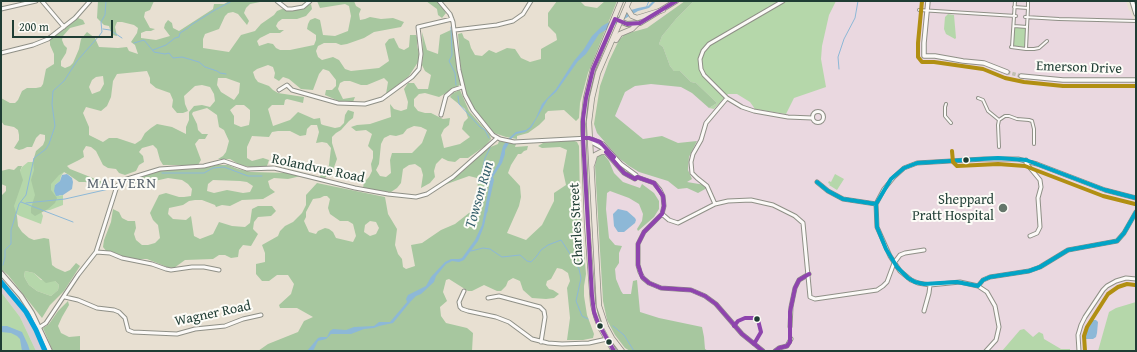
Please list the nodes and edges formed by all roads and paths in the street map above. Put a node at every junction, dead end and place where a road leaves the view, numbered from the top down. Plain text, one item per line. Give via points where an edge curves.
1 (36, 1) edge
2 (42, 1) edge
3 (90, 1) edge
4 (277, 1) edge
5 (310, 1) edge
6 (439, 1) edge
7 (531, 1) edge
8 (622, 1) edge
9 (629, 1) edge
10 (676, 1) edge
11 (783, 1) edge
12 (928, 1) edge
13 (1015, 1) edge
14 (1028, 1) edge
15 (1132, 1) edge
16 (1014, 7) junction
17 (627, 8) junction
18 (1028, 8) junction
19 (1, 9) edge
20 (663, 10) junction
21 (919, 10) dead end
22 (927, 11) junction
23 (1136, 14) edge
24 (1015, 16) junction
25 (1026, 17) junction
26 (452, 19) junction
27 (615, 19) junction
28 (1136, 21) edge
29 (621, 22) junction
30 (637, 24) junction
31 (1014, 26) junction
32 (64, 27) junction
33 (1027, 27) junction
34 (455, 30) junction
35 (1047, 40) dead end
36 (610, 46) junction
37 (1026, 48) junction
38 (1, 52) edge
39 (1006, 72) tunnel mouth
40 (1021, 76) tunnel mouth
41 (1136, 80) edge
42 (462, 87) junction
43 (279, 90) dead end
44 (727, 98) junction
45 (978, 98) dead end
46 (946, 104) dead end
47 (441, 115) dead end
48 (812, 118) dead end
49 (999, 120) junction
50 (951, 123) dead end
51 (497, 138) junction
52 (583, 138) junction
53 (589, 138) junction
54 (1034, 144) dead end
55 (999, 147) dead end
56 (606, 152) junction
57 (1026, 160) junction
58 (591, 168) junction
59 (637, 177) junction
60 (816, 182) dead end
61 (1136, 198) edge
62 (715, 204) junction
63 (876, 204) junction
64 (1136, 212) edge
65 (662, 214) junction
66 (1030, 236) dead end
67 (924, 250) dead end
68 (96, 252) junction
69 (894, 263) junction
70 (219, 270) dead end
71 (1, 273) edge
72 (808, 274) junction
73 (1136, 279) edge
74 (930, 285) junction
75 (978, 286) junction
76 (464, 290) dead end
77 (65, 297) junction
78 (488, 298) dead end
79 (924, 311) dead end
80 (261, 315) dead end
81 (40, 327) junction
82 (790, 327) tunnel mouth
83 (612, 336) junction
84 (606, 339) junction
85 (790, 339) dead end
86 (541, 342) junction
87 (50, 351) edge
88 (614, 351) edge
89 (622, 351) edge
90 (763, 351) edge
91 (775, 351) edge
92 (986, 351) edge
93 (1079, 351) edge

1 - 19 street
2 - 32 street
3 - 32 street
4 - 5 street via 286,9 292,9 303,7
6 - 26 street
7 - 34 street via 524,14 513,21
8 - 27 main road, Charles Street
9 - 17 main road, Charles Street
10 - 20 main road
11 - 44 street via 709,44 702,51 700,64 704,75
12 - 22 street
13 - 16 street
14 - 18 street
15 - 23 street
16 - 18 street
16 - 24 street
17 - 20 main road via 632,16 637,18
17 - 29 main road, Charles Street
18 - 25 street
20 - 30 main road
21 - 22 street
22 - 24 street
22 - 39 street via 924,56 984,62
24 - 31 street
25 - 28 street
25 - 33 street
26 - 34 street
26 - 43 street via 418,27 421,54 419,69 382,99 365,104 338,103 292,90 287,85
27 - 29 main road
27 - 52 main road, Charles Street via 590,78 584,111
29 - 30 main road
29 - 36 main road, Charles Street
30 - 36 main road via 620,34
31 - 33 street
31 - 37 street via 1012,47
32 - 38 street via 43,41
33 - 37 street
34 - 42 street
35 - 37 street via 1039,48
36 - 53 main road, Charles Street via 593,91
40 - 41 street, Emerson Drive via 1063,80
42 - 47 street via 446,96
42 - 51 street via 473,110
44 - 48 street via 754,111
44 - 62 street via 706,122 691,162 692,173 707,186
45 - 49 street via 983,100 988,111
46 - 50 street via 946,116
49 - 54 street via 1009,116 1017,120 1032,121
49 - 55 street
51 - 52 street via 508,141
51 - 68 street, Rolandvue Road via 453,177 427,194 416,197 355,188 274,168 247,169 224,161 204,166 160,169 124,180 117,186
52 - 53 street
52 - 84 main road, Charles Street via 592,296 596,316
53 - 56 street
53 - 58 main road, Charles Street
53 - 59 street via 602,144
56 - 58 main road via 595,155
56 - 59 street via 624,173 635,179
57 - 61 street via 1105,190
57 - 63 street via 984,159 913,164 894,176
57 - 66 street via 1041,185 1038,198 1040,228 1037,233
58 - 83 main road, Charles Street via 598,299 602,316
59 - 65 street via 654,183 660,190 664,202
60 - 63 street via 828,192 843,199
62 - 65 street via 681,222 673,222
62 - 72 street via 741,200 759,201 799,218 803,224
63 - 69 street via 877,227
64 - 75 street via 1117,241 1068,250 1040,267 990,277
65 - 90 street via 644,232 639,241 638,265 642,276 649,283 661,288 691,290 705,296 716,304 739,332
67 - 69 street via 900,255
68 - 70 street via 110,253 166,270 204,267
68 - 77 street, Rolandvue Road
69 - 72 street via 884,286 870,292 815,299 810,297
69 - 74 street via 911,280
71 - 81 main road via 21,296
72 - 82 street via 799,280 795,288
73 - 93 street via 1126,278 1107,286 1081,325 1078,335
74 - 75 street via 957,282
74 - 79 street
75 - 92 street via 985,290 992,300 999,321 996,340
76 - 86 street via 459,302 462,309 505,320 528,337
77 - 80 street, Wagner Road via 97,308 119,312 125,318 128,330 133,332 178,334 195,329 225,326
77 - 81 street, Rolandvue Road via 46,323
78 - 86 street via 499,296 540,307 545,317
81 - 87 main road
83 - 84 street
83 - 89 main road, Charles Street
84 - 86 street via 576,344
84 - 88 main road, Charles Street
85 - 91 street via 787,346

